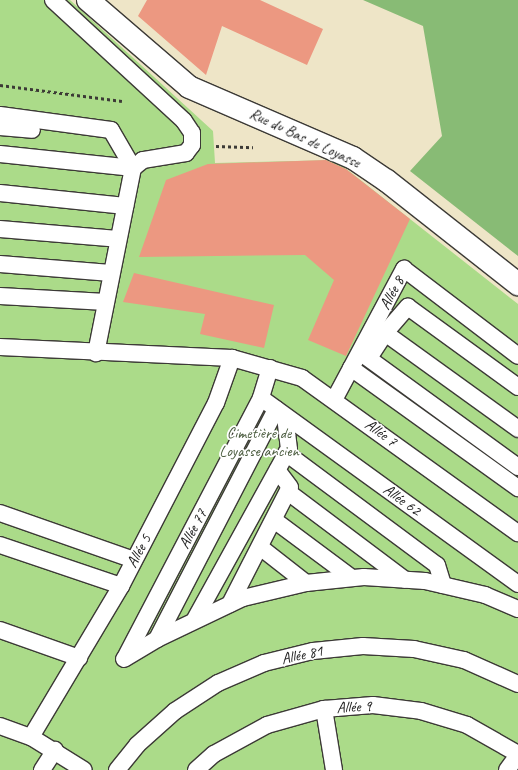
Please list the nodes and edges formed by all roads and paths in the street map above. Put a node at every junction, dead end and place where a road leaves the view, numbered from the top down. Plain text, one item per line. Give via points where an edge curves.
1 (53, 0) edge
2 (88, 0) edge
3 (0, 115) edge
4 (0, 127) edge
5 (117, 140) junction
6 (0, 154) edge
7 (133, 168) junction
8 (0, 193) edge
9 (125, 206) junction
10 (0, 229) edge
11 (118, 239) junction
12 (0, 264) edge
13 (111, 273) junction
14 (518, 284) edge
15 (0, 296) edge
16 (106, 302) junction
17 (385, 333) junction
18 (0, 347) edge
19 (96, 353) junction
20 (364, 355) junction
21 (518, 356) edge
22 (232, 358) junction
23 (270, 368) junction
24 (351, 368) junction
25 (518, 387) edge
26 (261, 398) junction
27 (334, 400) junction
28 (281, 413) junction
29 (518, 429) edge
30 (286, 453) junction
31 (518, 467) edge
32 (277, 470) junction
33 (518, 488) edge
34 (288, 492) junction
35 (0, 513) edge
36 (274, 520) junction
37 (518, 533) edge
38 (0, 545) edge
39 (260, 547) junction
40 (134, 560) junction
41 (352, 578) junction
42 (406, 580) junction
43 (306, 583) junction
44 (518, 584) edge
45 (443, 585) junction
46 (120, 586) junction
47 (230, 604) junction
48 (518, 609) edge
49 (195, 619) junction
50 (0, 630) edge
51 (157, 639) junction
52 (79, 658) junction
53 (518, 684) edge
54 (324, 709) junction
55 (3, 730) edge
56 (31, 737) junction
57 (55, 750) junction
58 (518, 755) edge
59 (42, 770) edge
60 (84, 770) edge
61 (116, 770) edge
62 (196, 770) edge
63 (334, 770) edge
64 (507, 770) edge

1 - 7 lane via 184,121 192,133 192,145 186,153 143,160
2 - 14 street, Rue du Bas de Loyasse via 188,87 353,158 387,181
3 - 5 lane via 111,130
4 - 5 lane
5 - 7 lane
6 - 7 lane
7 - 9 lane
8 - 9 lane
9 - 11 lane
10 - 11 lane
11 - 13 lane
12 - 13 lane
13 - 16 lane
15 - 16 lane
16 - 19 lane
17 - 20 lane
17 - 25 lane via 408,307
17 - 29 lane
18 - 19 lane, Allée 7
19 - 22 lane, Allée 7
20 - 21 lane, Allée 8 via 404,269
20 - 24 lane, Allée 8
20 - 31 lane
22 - 23 lane, Allée 7
22 - 40 lane, Allée 5 via 216,403
23 - 26 lane, Allée 77
23 - 27 lane, Allée 7 via 302,378
24 - 27 lane, Allée 8
24 - 33 lane
26 - 28 lane, Allée 62
26 - 51 lane, Allée 77 via 124,660
27 - 37 lane, Allée 7
28 - 30 lane via 289,449
28 - 44 lane, Allée 62
28 - 51 lane
30 - 32 lane
30 - 45 lane via 437,565
32 - 34 lane via 290,487
32 - 49 lane
34 - 36 lane
34 - 42 lane
35 - 40 lane
36 - 39 lane
36 - 41 lane
38 - 46 lane
39 - 43 lane
39 - 47 lane
40 - 46 lane, Allée 5
41 - 42 lane
41 - 43 lane
42 - 45 lane
43 - 47 lane via 243,598
45 - 48 lane via 485,595
46 - 52 lane, Allée 5
47 - 49 lane
49 - 51 lane
50 - 52 lane
52 - 56 lane, Allée 5
53 - 61 lane, Allée 81 via 464,660 414,649 363,646 313,651 264,663 218,684 175,711 137,745
54 - 58 lane, Allée 9 via 373,705 420,711 466,725
54 - 62 lane, Allée 9 via 267,725 214,754
54 - 63 lane
55 - 56 lane
56 - 57 lane
57 - 59 lane
57 - 60 lane
58 - 64 lane

